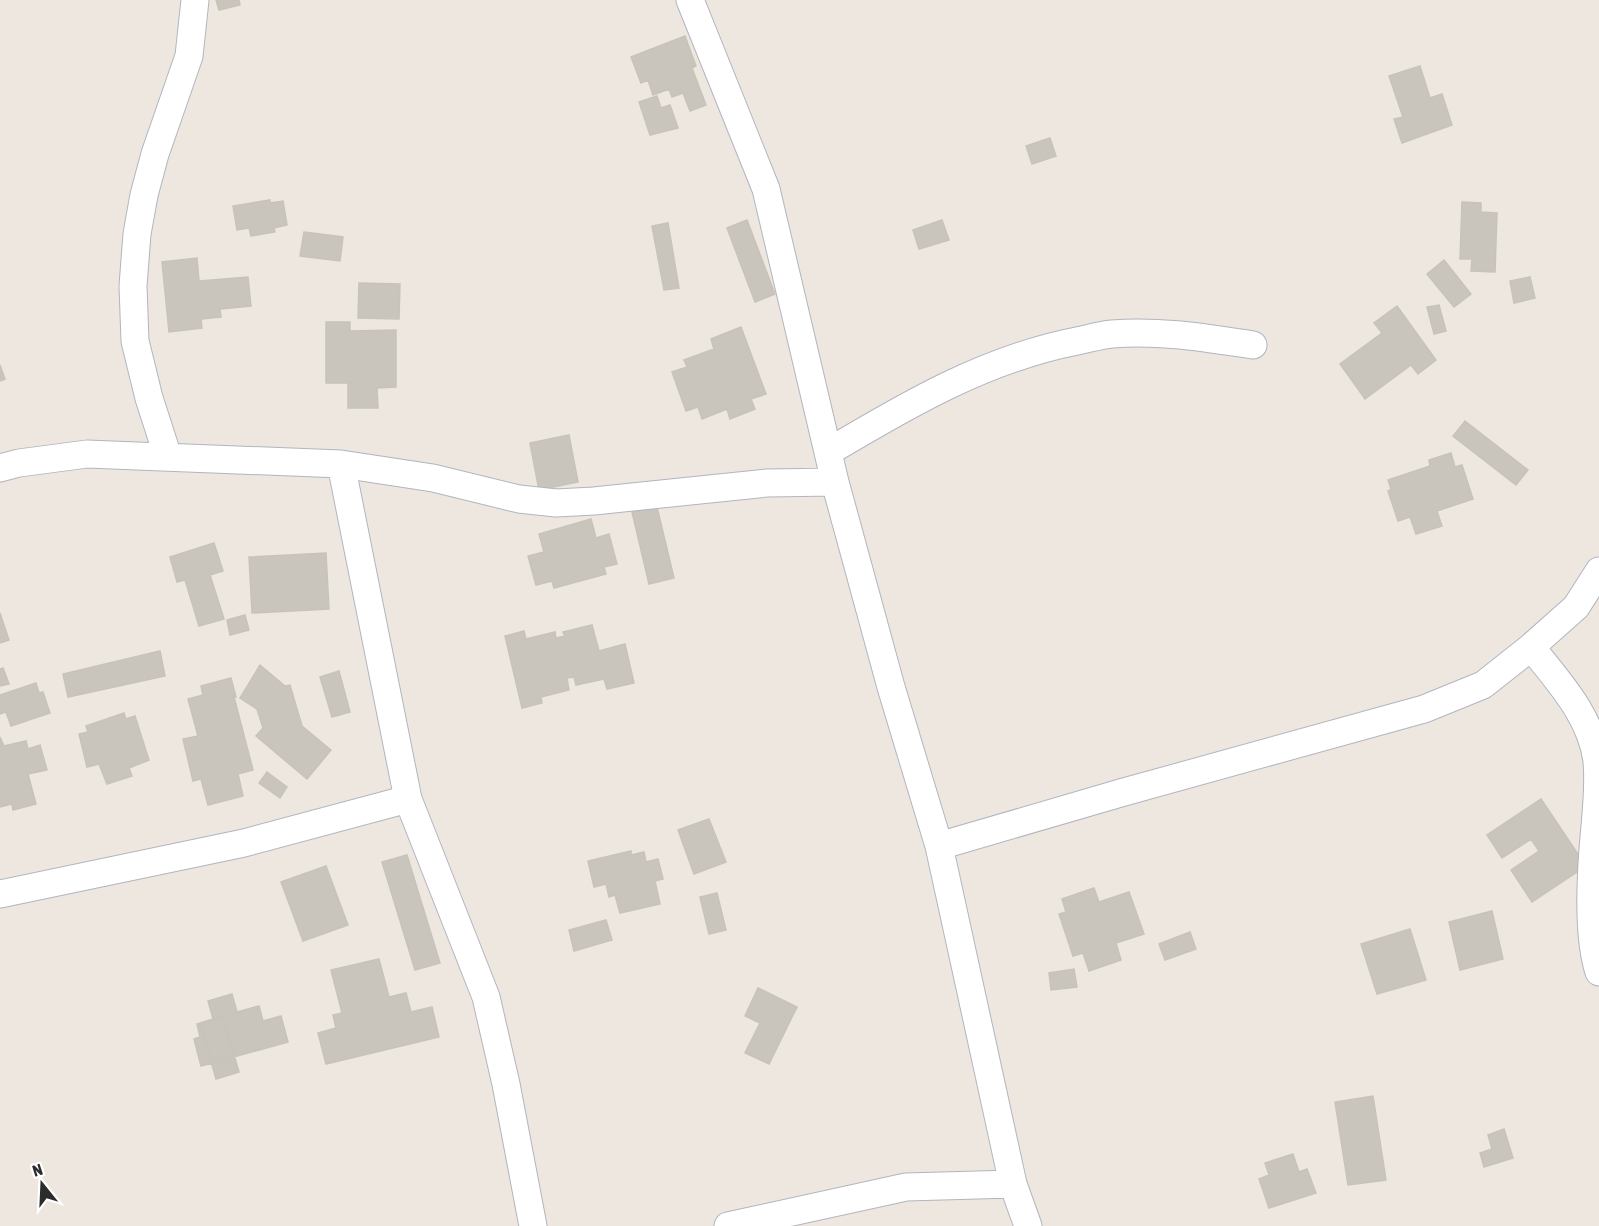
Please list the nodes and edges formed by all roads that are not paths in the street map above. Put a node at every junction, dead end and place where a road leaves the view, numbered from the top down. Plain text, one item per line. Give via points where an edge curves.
1 (195, 0) edge
2 (690, 0) edge
3 (1253, 345) dead end
4 (828, 452) junction
5 (168, 457) junction
6 (341, 464) junction
7 (0, 468) edge
8 (835, 482) junction
9 (1599, 571) edge
10 (1531, 647) junction
11 (408, 799) junction
12 (939, 846) junction
13 (0, 894) edge
14 (1599, 972) edge
15 (1012, 1184) junction
16 (533, 1226) edge
17 (728, 1226) edge
18 (1028, 1226) edge

1 - 5 street via 189,56 154,154 136,234 135,341
2 - 4 street via 766,189
3 - 4 street via 1167,334 1112,334 1054,345 982,369 919,398
4 - 8 street
5 - 6 street
5 - 7 street via 87,454
6 - 8 street via 556,503 766,483
6 - 11 street
8 - 12 street
9 - 10 street via 1576,607
10 - 12 street via 1483,685 1425,710
10 - 14 street via 1574,701 1597,760 1592,906 1594,958
11 - 13 street via 244,843
11 - 16 street via 486,997
12 - 15 street
15 - 17 street via 906,1188
15 - 18 street

